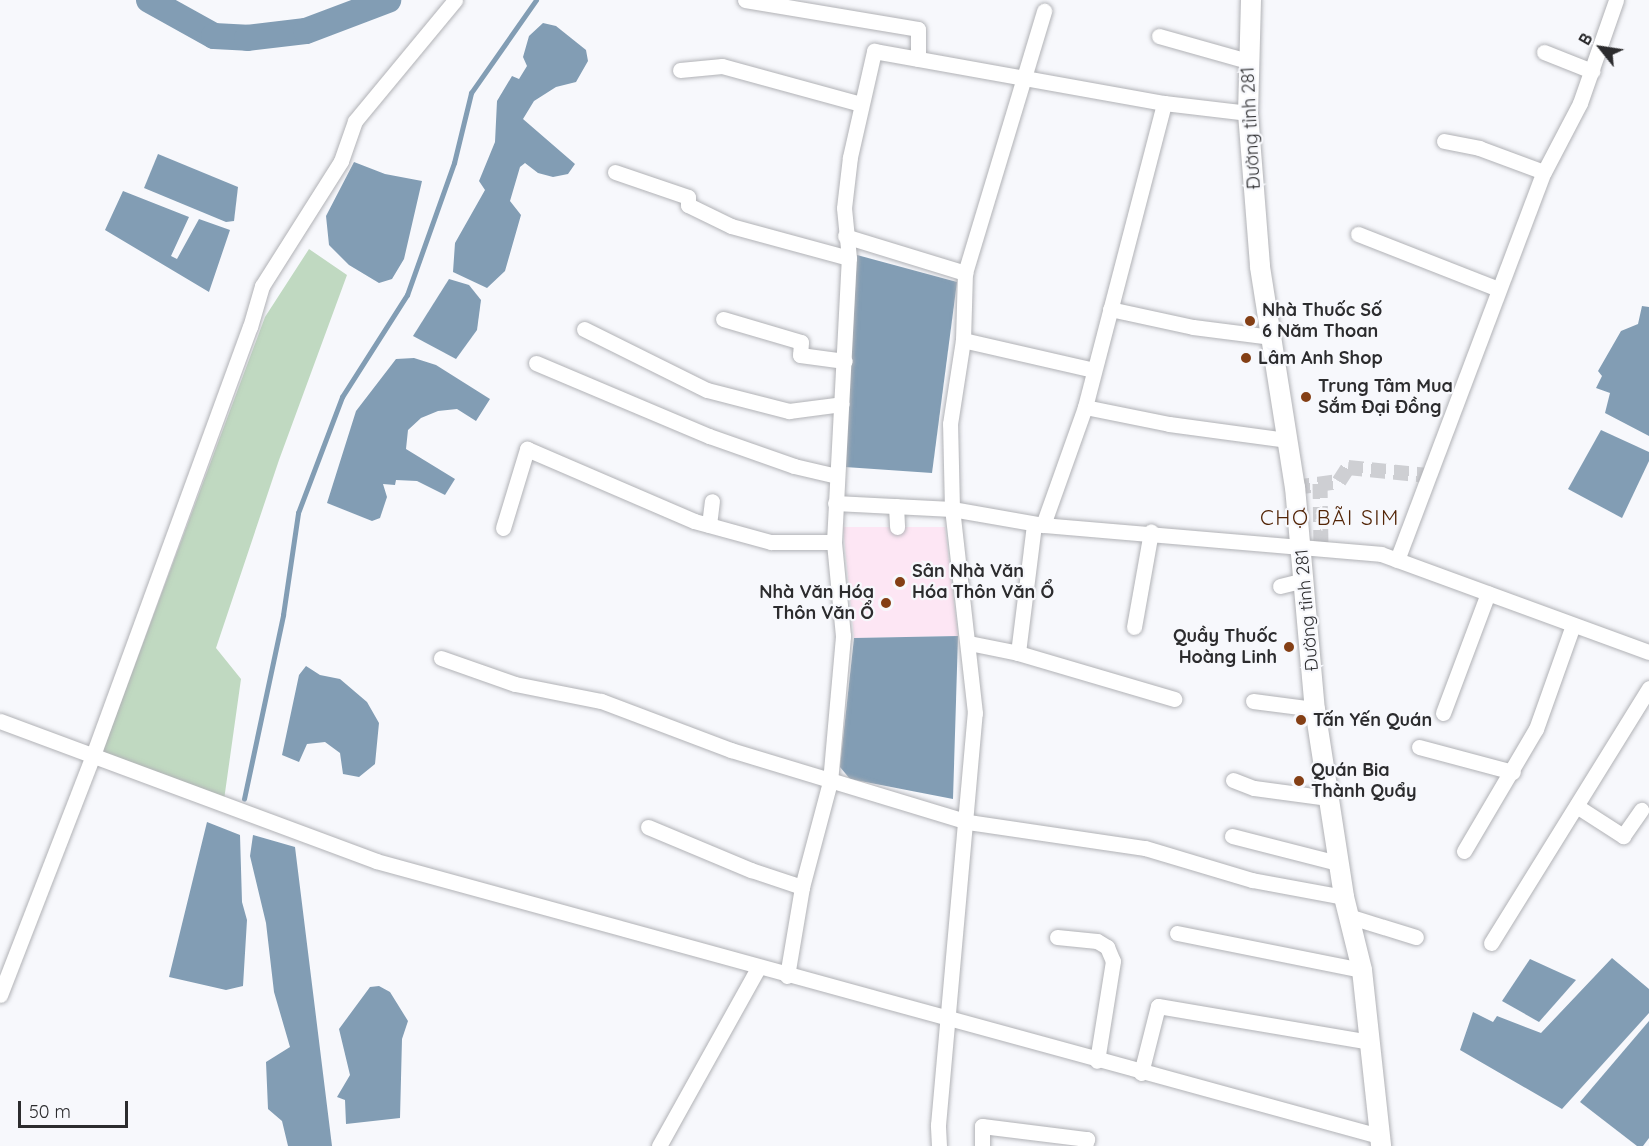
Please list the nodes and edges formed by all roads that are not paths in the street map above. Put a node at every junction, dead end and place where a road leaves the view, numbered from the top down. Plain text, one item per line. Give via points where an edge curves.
1 (455, 0) edge
2 (745, 0) edge
3 (1251, 0) edge
4 (1616, 0) edge
5 (1044, 11) dead end
6 (1159, 36) dead end
7 (1544, 52) dead end
8 (918, 59) junction
9 (1248, 61) junction
10 (680, 70) dead end
11 (1592, 70) junction
12 (1021, 78) junction
13 (1164, 103) junction
14 (861, 104) junction
15 (1248, 113) junction
16 (1444, 141) dead end
17 (615, 172) dead end
18 (1544, 172) junction
19 (1358, 234) dead end
20 (845, 236) junction
21 (849, 258) junction
22 (965, 273) junction
23 (1498, 289) junction
24 (1110, 309) junction
25 (723, 319) dead end
26 (584, 329) dead end
27 (1271, 337) junction
28 (963, 340) junction
29 (845, 361) junction
30 (536, 363) dead end
31 (1094, 370) junction
32 (842, 404) junction
33 (1084, 407) junction
34 (1288, 440) junction
35 (837, 476) junction
36 (712, 501) dead end
37 (835, 503) junction
38 (896, 506) junction
39 (952, 509) junction
40 (1039, 524) junction
41 (709, 525) junction
42 (897, 527) dead end
43 (503, 528) dead end
44 (1151, 532) junction
45 (834, 542) junction
46 (1301, 545) junction
47 (1397, 560) junction
48 (1304, 580) junction
49 (1280, 586) dead end
50 (1488, 593) junction
51 (1573, 625) junction
52 (1134, 627) dead end
53 (969, 643) junction
54 (1649, 652) edge
55 (1018, 653) junction
56 (441, 658) dead end
57 (1649, 688) edge
58 (1174, 699) dead end
59 (1253, 701) dead end
60 (1316, 709) junction
61 (1443, 713) dead end
62 (0, 721) edge
63 (1419, 747) dead end
64 (92, 758) junction
65 (1513, 772) junction
66 (1233, 780) dead end
67 (830, 782) junction
68 (1328, 798) junction
69 (1578, 807) junction
70 (1641, 810) dead end
71 (968, 822) junction
72 (648, 827) dead end
73 (1232, 836) dead end
74 (1464, 851) dead end
75 (1338, 863) junction
76 (802, 886) junction
77 (1346, 906) junction
78 (1177, 933) dead end
79 (1057, 937) dead end
80 (1416, 937) dead end
81 (1491, 943) dead end
82 (758, 968) junction
83 (1362, 970) junction
84 (787, 976) junction
85 (0, 994) edge
86 (950, 1022) junction
87 (1371, 1042) junction
88 (1097, 1061) junction
89 (1141, 1073) junction
90 (1380, 1141) edge
91 (658, 1146) edge
92 (939, 1146) edge
93 (982, 1146) edge
94 (1085, 1146) edge

1 - 64 street via 355,121 341,161 262,286
2 - 8 street via 918,29
3 - 9 main road, Đường tỉnh 281
4 - 11 street
5 - 12 street
6 - 9 street
7 - 11 street
8 - 12 street
8 - 14 street via 874,51
9 - 15 main road, Đường tỉnh 281
10 - 14 street via 722,66
11 - 18 street via 1580,103
12 - 13 street
12 - 22 street
13 - 15 street
13 - 24 street
14 - 20 street via 850,157
15 - 27 main road, Đường tỉnh 281 via 1260,267
16 - 18 street via 1479,148
17 - 21 street via 688,197 688,205 731,226
18 - 23 street
19 - 23 street
20 - 21 street
20 - 22 street
21 - 29 street
22 - 28 street
23 - 47 street
24 - 27 street via 1193,327
24 - 31 street
25 - 29 street via 801,342 800,355
26 - 32 street via 691,383 730,396 789,411
27 - 34 main road, Đường tỉnh 281
28 - 31 street
28 - 39 street via 950,424
29 - 32 street
30 - 35 street via 709,436 794,466
31 - 33 street
32 - 35 street
33 - 34 street via 1169,424
33 - 40 street
34 - 46 main road, Đường tỉnh 281
35 - 37 street
36 - 41 street
37 - 38 street
37 - 45 street
38 - 39 street
38 - 42 street
39 - 40 street
39 - 53 street
40 - 44 street
40 - 55 street
41 - 43 street via 675,515 527,449
41 - 45 street via 771,542
44 - 46 street
44 - 52 street
45 - 67 street via 843,636
46 - 47 street via 1381,554
46 - 48 main road, Đường tỉnh 281
47 - 50 street
48 - 49 street
48 - 60 main road, Đường tỉnh 281
50 - 51 street
50 - 61 street
51 - 54 street
51 - 65 street via 1536,729
53 - 55 street
53 - 71 street via 975,713
55 - 58 street
56 - 67 street via 515,684 601,701
57 - 69 street
59 - 60 street
60 - 68 main road, Đường tỉnh 281
62 - 64 street
63 - 65 street
64 - 82 street via 376,861
64 - 85 street
65 - 74 street
66 - 68 street via 1254,788
67 - 71 street
67 - 76 street
68 - 75 main road, Đường tỉnh 281
69 - 70 street via 1623,836
69 - 81 street
71 - 77 street via 1145,848
71 - 86 street
72 - 76 street via 758,873
73 - 75 street
75 - 77 main road, Đường tỉnh 281
76 - 84 street
77 - 80 street
77 - 83 main road, Đường tỉnh 281
78 - 83 street
79 - 88 street via 1097,941 1107,947 1113,962
82 - 84 street
82 - 91 street
83 - 87 main road, Đường tỉnh 281
84 - 86 street
86 - 88 street
86 - 92 street
87 - 89 street via 1158,1006
87 - 90 main road, Đường tỉnh 281
88 - 89 street
89 - 90 street
93 - 94 street via 982,1126 1087,1139

